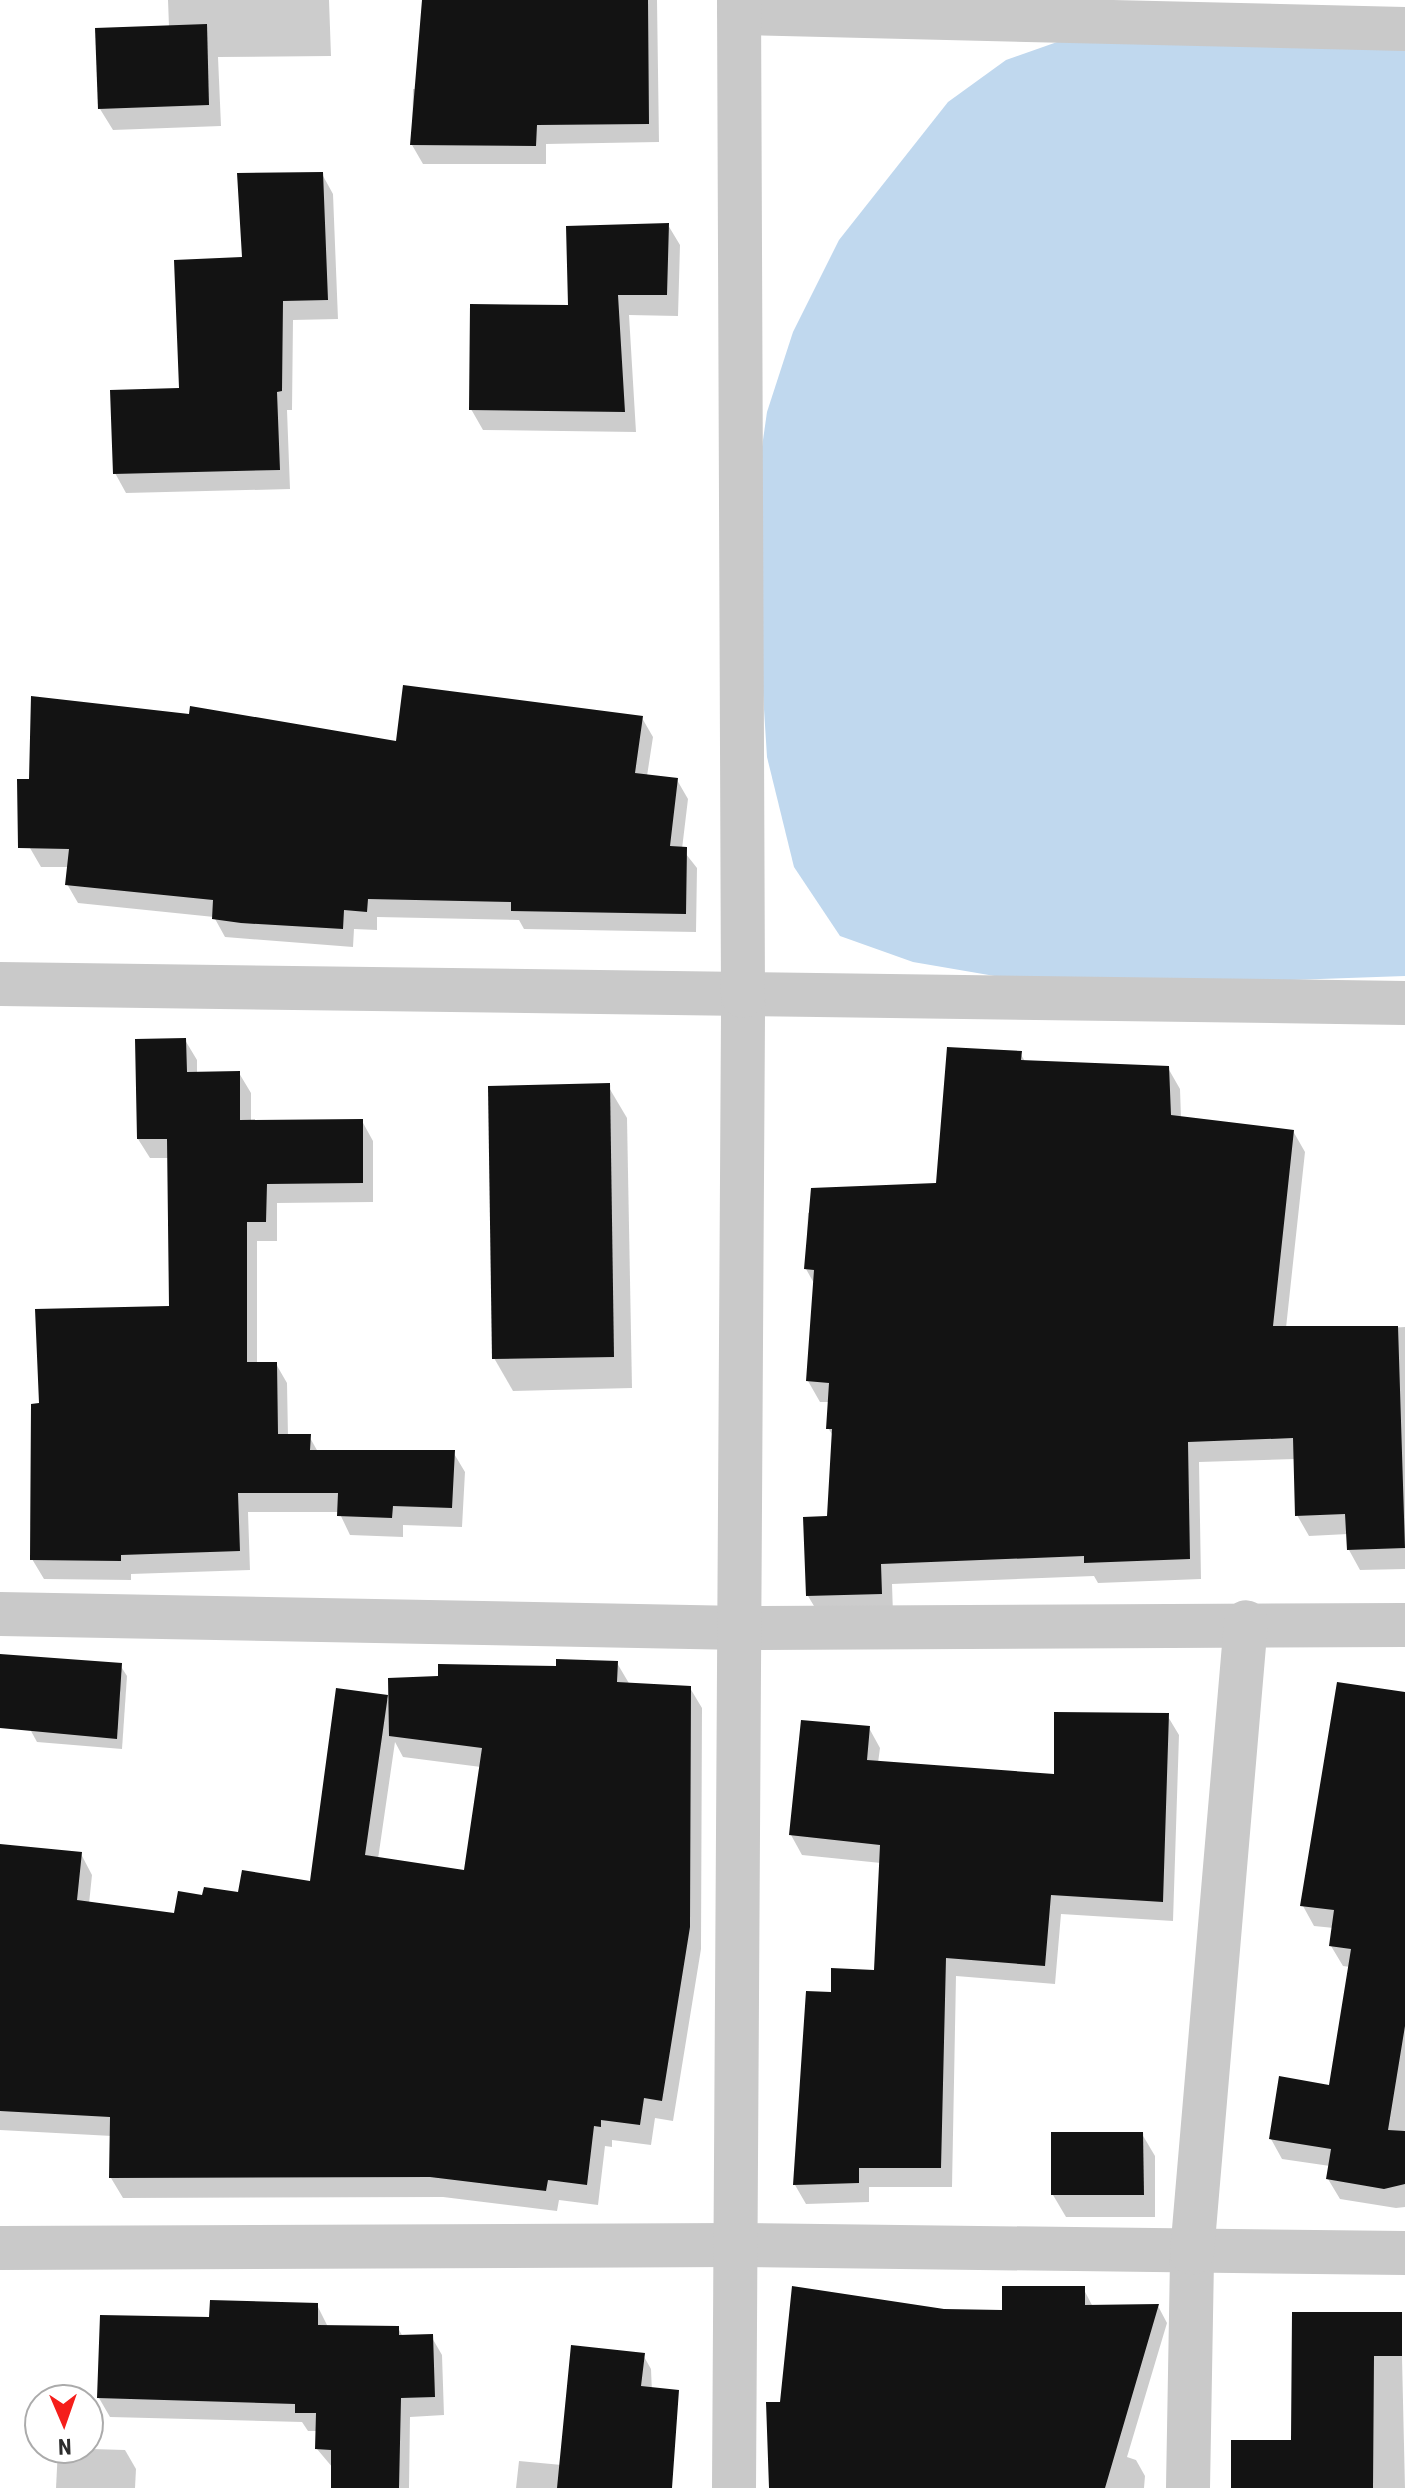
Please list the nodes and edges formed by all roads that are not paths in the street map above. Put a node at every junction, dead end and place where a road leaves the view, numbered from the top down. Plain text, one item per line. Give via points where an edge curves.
1 (739, 6) edge
2 (1405, 29) edge
3 (0, 984) edge
4 (743, 996) junction
5 (1405, 1003) edge
6 (0, 1614) edge
7 (1246, 1622) junction
8 (1405, 1625) edge
9 (742, 1628) junction
10 (736, 2245) junction
11 (0, 2248) edge
12 (1192, 2253) junction
13 (1405, 2253) edge
14 (734, 2488) edge
15 (1188, 2488) edge

1 - 2 street
1 - 4 street
3 - 4 street
4 - 5 street
4 - 9 street
6 - 9 street
7 - 8 street
7 - 9 street
7 - 12 street
9 - 10 street
10 - 11 street
10 - 12 street
10 - 14 street
12 - 13 street
12 - 15 street

